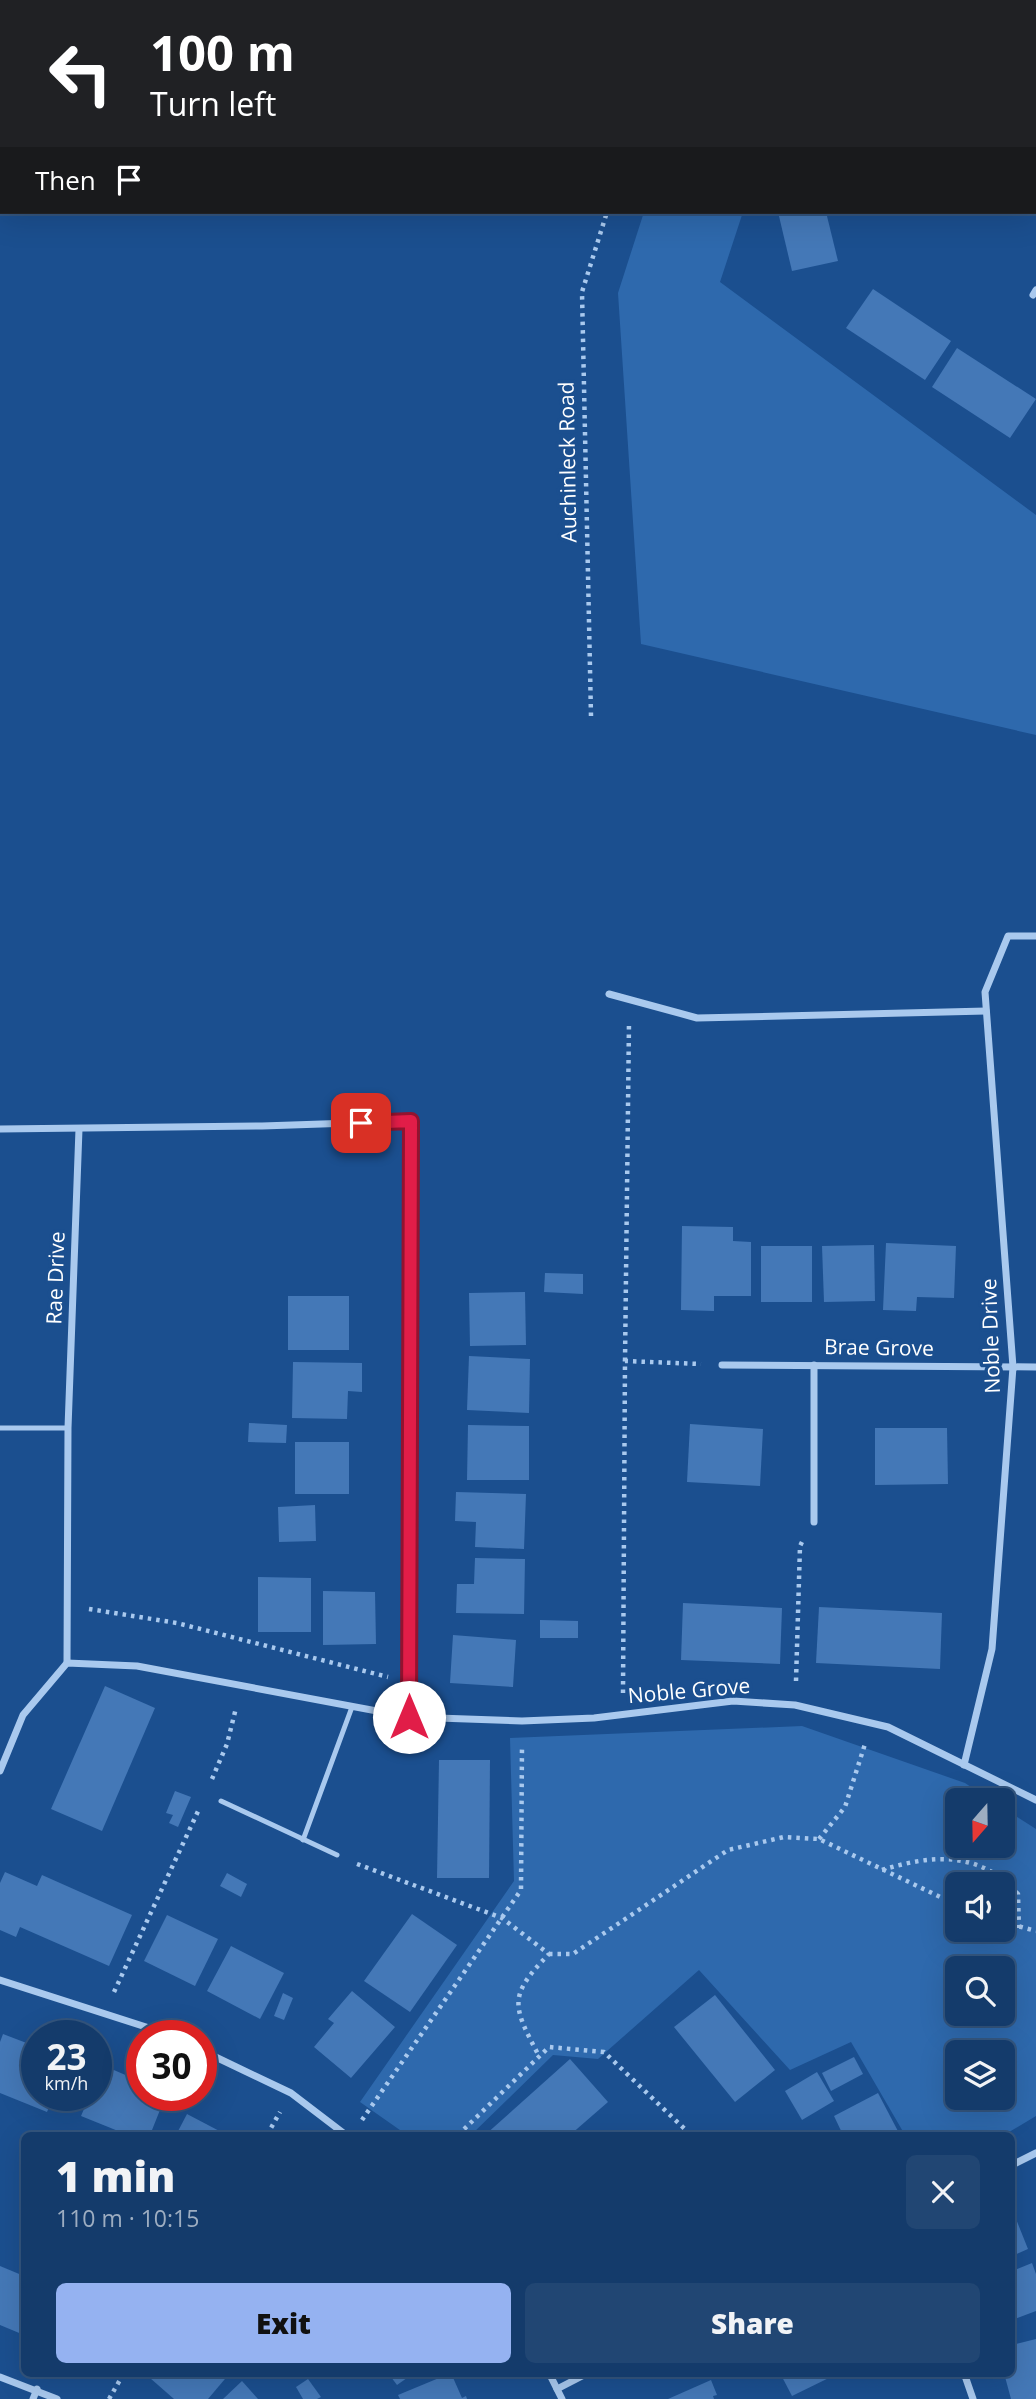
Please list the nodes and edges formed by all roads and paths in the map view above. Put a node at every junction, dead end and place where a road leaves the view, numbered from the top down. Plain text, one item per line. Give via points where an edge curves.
1 (606, 214) edge
2 (591, 716) dead end
3 (1036, 936) edge
4 (609, 994) dead end
5 (629, 1000) junction
6 (986, 1011) junction
7 (0, 1129) edge
8 (79, 1129) junction
9 (625, 1361) junction
10 (722, 1365) joint
11 (814, 1365) junction
12 (1013, 1367) junction
13 (1036, 1367) edge
14 (68, 1427) junction
15 (0, 1428) edge
16 (814, 1522) joint
17 (67, 1605) junction
18 (67, 1662) junction
19 (409, 1682) junction
20 (242, 1687) junction
21 (795, 1705) junction
22 (352, 1707) junction
23 (623, 1714) junction
24 (409, 1717) junction
25 (522, 1721) junction
26 (872, 1724) junction
27 (964, 1765) junction
28 (0, 1771) edge
29 (209, 1785) dead end
30 (204, 1796) dead end
31 (1036, 1800) edge
32 (221, 1801) dead end
33 (819, 1839) junction
34 (303, 1840) junction
35 (337, 1855) joint
36 (881, 1870) junction
37 (945, 1899) edge
38 (502, 1917) junction
39 (1015, 1926) edge
40 (1019, 1928) junction
41 (1036, 1931) edge
42 (549, 1954) junction
43 (0, 1980) edge
44 (104, 2014) junction
45 (126, 2021) edge
46 (539, 2056) junction
47 (217, 2058) edge
48 (359, 2124) dead end
49 (342, 2132) edge
50 (461, 2132) edge
51 (688, 2132) edge
52 (1036, 2153) edge
53 (1015, 2164) edge
54 (0, 2377) edge
55 (122, 2377) edge
56 (551, 2377) edge
57 (580, 2377) edge
58 (965, 2377) edge
59 (37, 2389) junction
60 (557, 2389) junction
61 (33, 2399) edge
62 (57, 2399) edge
63 (109, 2399) edge
64 (562, 2399) edge
65 (973, 2399) edge

1 - 2 path, Auchinleck Road via 582,292
3 - 6 street, Noble Drive via 1008,936 985,992
4 - 5 street
5 - 6 street via 696,1018
5 - 9 path
6 - 12 street, Noble Drive
7 - 8 street
8 - 14 street, Rae Drive
8 - 19 street via 411,1121
9 - 10 path
9 - 23 path
10 - 11 street, Brae Grove
11 - 12 street, Brae Grove
11 - 16 street
12 - 13 street, Brae Grove
12 - 27 street, Noble Drive via 992,1649
14 - 15 lane
14 - 17 street, Rae Drive
16 - 21 path via 800,1546
17 - 18 street, Rae Drive
17 - 19 path via 177,1623
18 - 20 street, Noble Grove via 137,1666
18 - 28 street via 23,1715
19 - 24 street
20 - 22 street, Noble Grove
20 - 29 path via 227,1744
21 - 23 street, Noble Grove via 733,1701
21 - 26 street, Noble Grove
22 - 24 street, Noble Grove
22 - 34 lane
23 - 25 street, Noble Grove
24 - 25 street, Noble Grove
25 - 38 path via 521,1890
26 - 27 street, Noble Grove via 888,1727
26 - 33 path via 845,1807
27 - 31 street, Noble Grove
30 - 44 path
32 - 34 lane
33 - 36 path
33 - 42 path via 784,1837 728,1850 573,1954
34 - 35 lane
35 - 38 path
36 - 37 path
36 - 40 path via 918,1858 968,1861 1002,1875 1018,1894
38 - 42 path
38 - 48 path
39 - 40 path
40 - 41 path
42 - 46 path via 523,1981 517,1997 524,2027
43 - 44 street
44 - 45 street
46 - 50 path
46 - 51 path via 549,2047 604,2052
47 - 49 street via 291,2093
52 - 53 street
54 - 59 street
55 - 63 path
56 - 60 street
57 - 60 street
58 - 65 street
59 - 61 street
59 - 62 street
60 - 64 street

